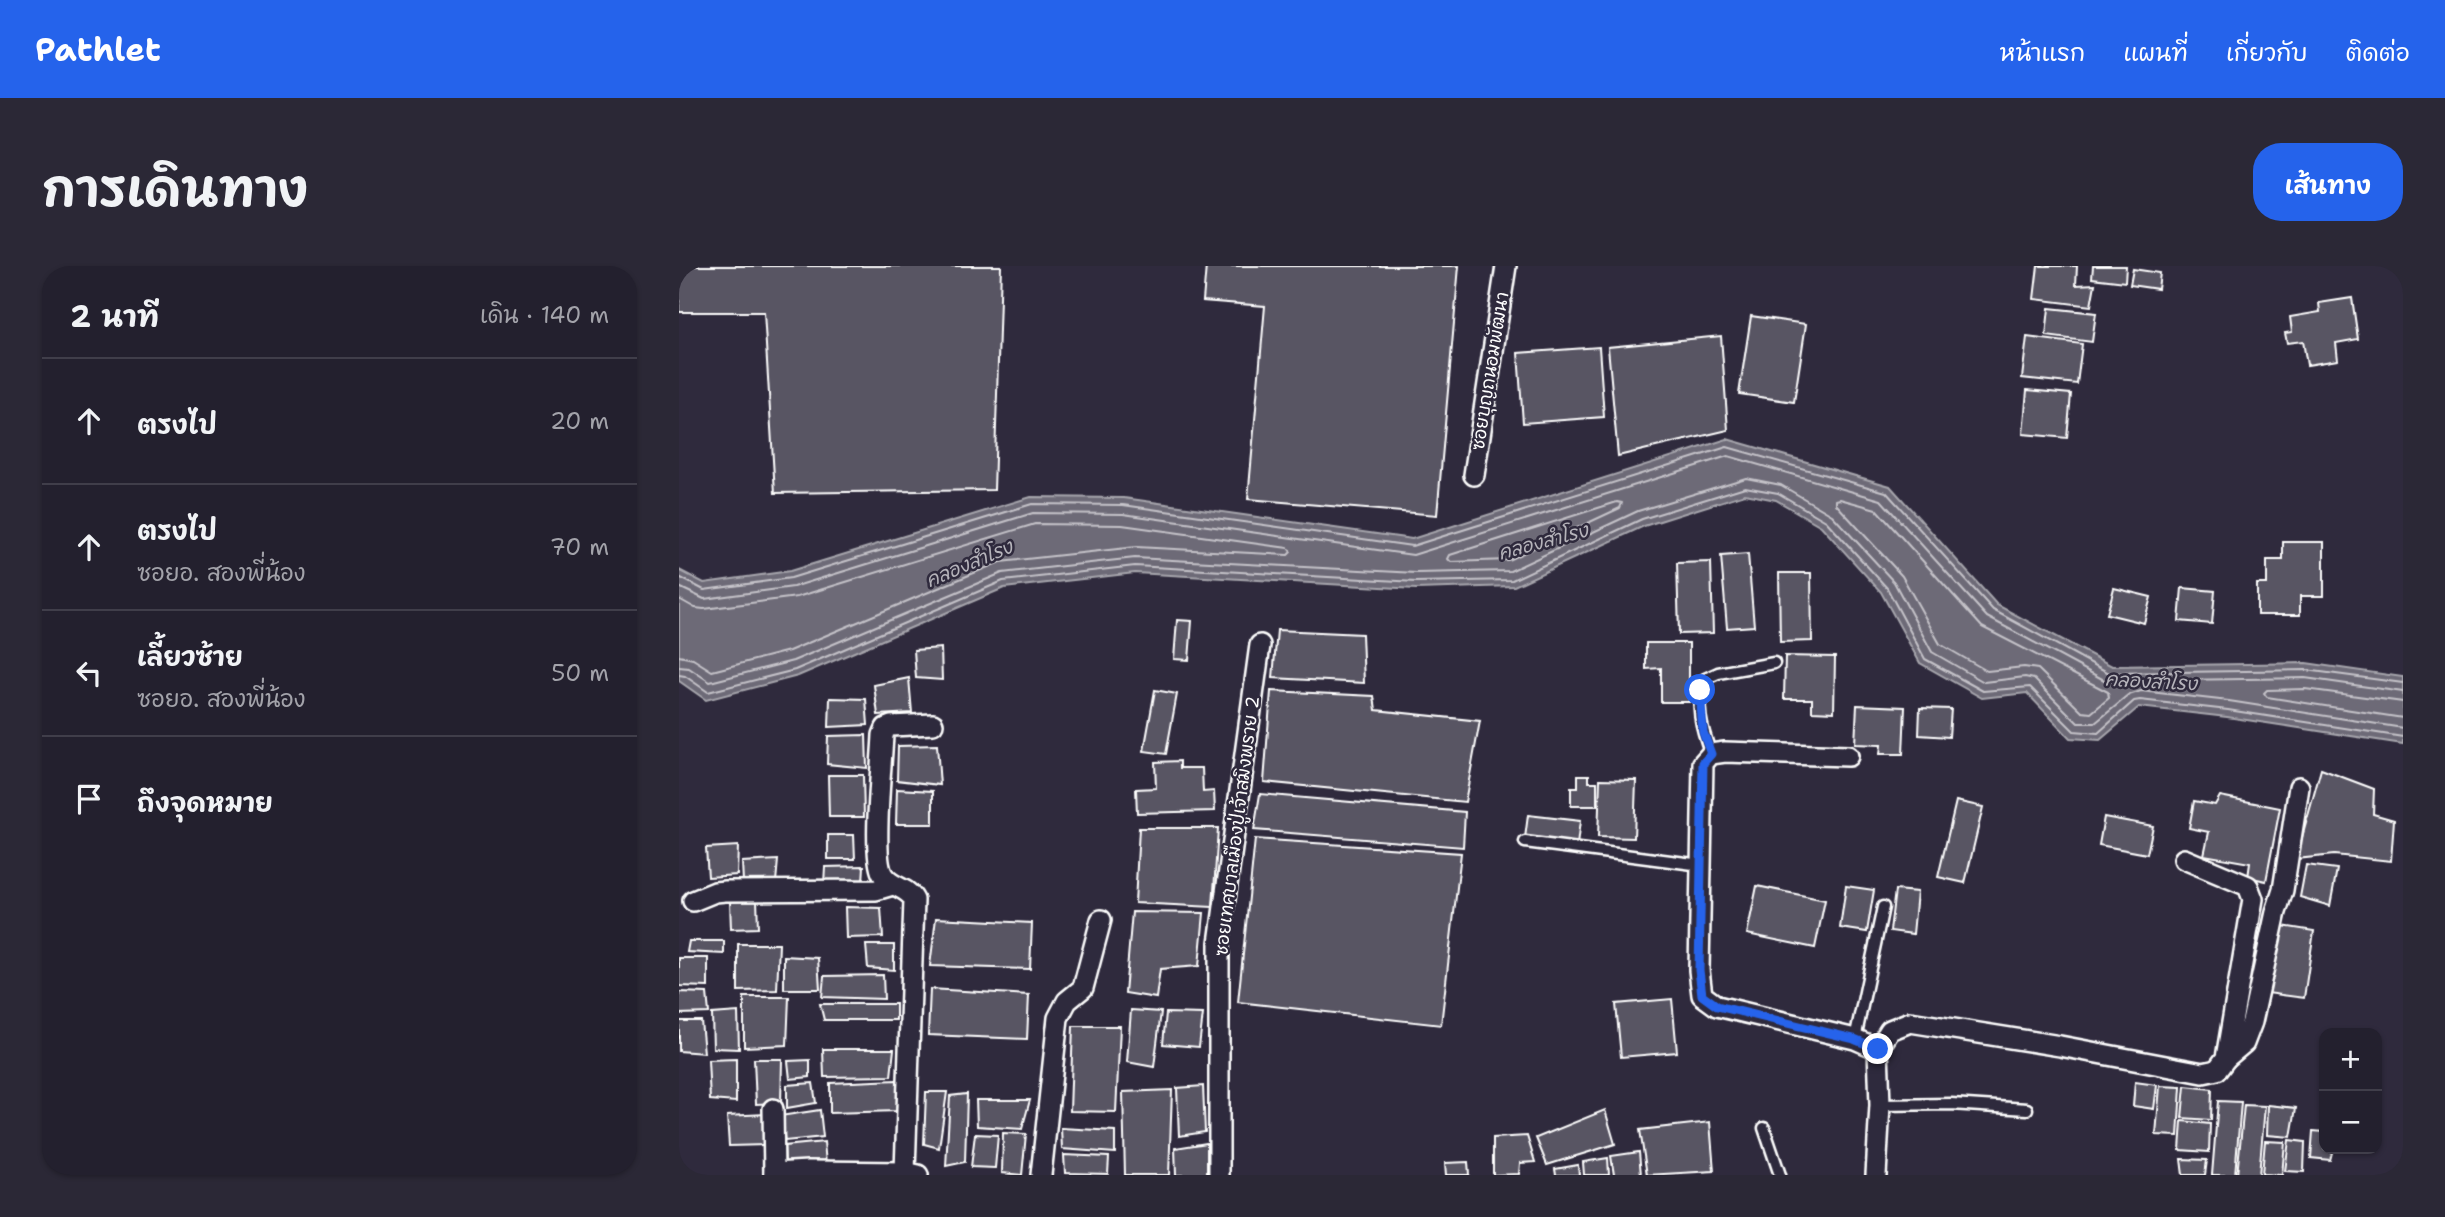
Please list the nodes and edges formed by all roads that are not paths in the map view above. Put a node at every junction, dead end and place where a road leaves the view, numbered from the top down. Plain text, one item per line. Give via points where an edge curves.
1 (1506, 266) edge
2 (1474, 475) dead end
3 (1261, 645) dead end
4 (1774, 663) dead end
5 (933, 724) dead end
6 (1711, 754) junction
7 (1849, 756) dead end
8 (2299, 787) dead end
9 (1525, 842) dead end
10 (2184, 859) dead end
11 (1701, 865) junction
12 (893, 885) junction
13 (693, 901) dead end
14 (1883, 907) dead end
15 (1101, 920) dead end
16 (1854, 1039) junction
17 (1878, 1049) junction
18 (2226, 1058) junction
19 (1880, 1105) junction
20 (773, 1109) dead end
21 (2027, 1109) dead end
22 (1765, 1128) dead end
23 (774, 1174) edge
24 (912, 1174) edge
25 (1041, 1175) edge
26 (1219, 1175) edge
27 (1780, 1175) edge
28 (1877, 1175) edge

1 - 2 street, ซอยบุญถนอมพัฒนา
3 - 26 street, ซอยเทศบาลเมืองปู่เจ้าสมิงพราย 2 via 1219,943
4 - 6 lane via 1705,679 1700,707
5 - 12 street via 891,726 883,735 877,857 884,877
6 - 7 street
6 - 11 street via 1703,763
8 - 18 street via 2283,890 2252,1021 2244,1043
9 - 11 lane
10 - 18 street via 2248,886 2253,899
11 - 16 street via 1702,995 1717,1006
12 - 13 street via 876,890 725,891
12 - 24 street via 907,890 914,900
14 - 16 lane
15 - 25 street via 1083,988 1067,1001 1058,1018
16 - 17 street
17 - 18 street via 1889,1030 1910,1022 2203,1073 2217,1070
17 - 19 street
19 - 21 lane
19 - 28 street
20 - 23 street
22 - 27 lane
23 - 24 street

